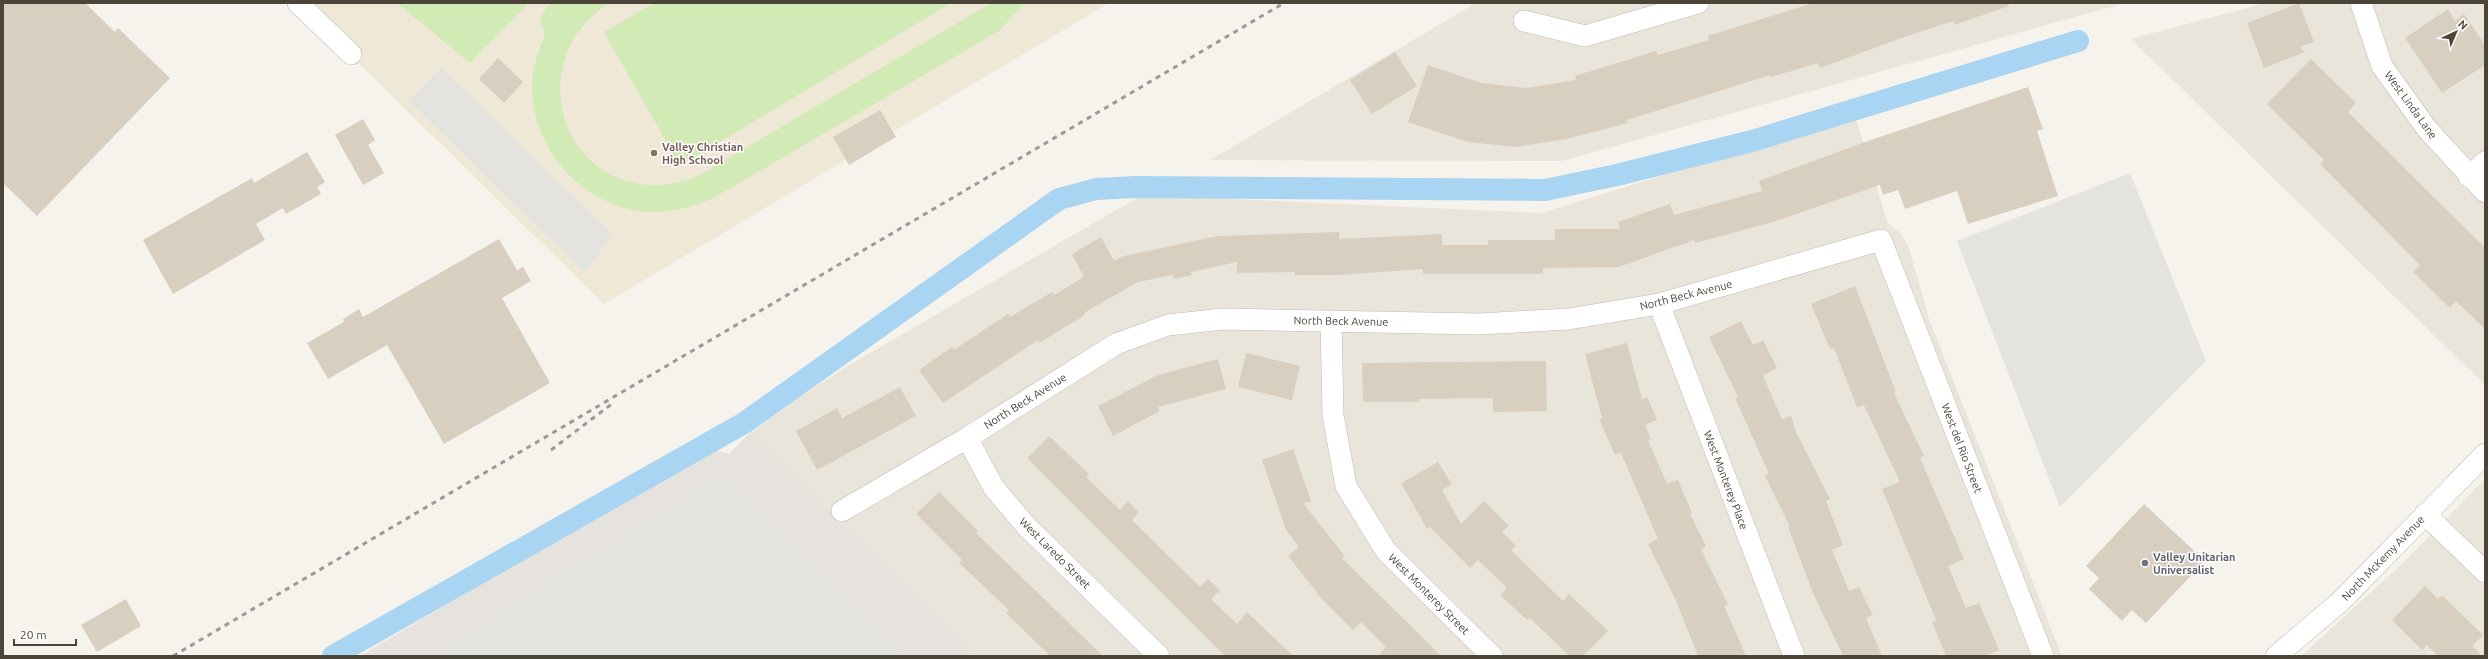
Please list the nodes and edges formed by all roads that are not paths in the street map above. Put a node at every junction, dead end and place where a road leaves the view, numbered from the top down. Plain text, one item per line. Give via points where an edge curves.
1 (298, 3) edge
2 (1698, 3) edge
3 (2361, 3) edge
4 (1524, 21) dead end
5 (351, 54) dead end
6 (2485, 162) edge
7 (2469, 177) junction
8 (2485, 192) edge
9 (1881, 240) joint
10 (1659, 304) junction
11 (1331, 321) junction
12 (966, 438) junction
13 (2485, 454) edge
14 (842, 511) dead end
15 (2426, 514) junction
16 (2485, 572) edge
17 (1159, 656) edge
18 (1492, 656) edge
19 (1794, 656) edge
20 (2043, 656) edge
21 (2276, 656) edge

1 - 5 street
2 - 4 street via 1585,36
3 - 7 street, West Linda Lane via 2382,66 2427,129
6 - 7 street
7 - 8 street, West Linda Lane
9 - 10 street, North Beck Avenue
9 - 20 street, West del Rio Street
10 - 11 street, North Beck Avenue via 1569,319 1479,324
10 - 19 street, West Monterey Place
11 - 12 street, North Beck Avenue via 1223,319 1168,325 1116,344
11 - 18 street, West Monterey Street via 1333,415 1346,486 1386,552
12 - 14 street, North Beck Avenue
12 - 17 street, West Laredo Street via 994,488 1028,528
13 - 15 street, North McKemy Avenue
15 - 16 street
15 - 21 street, North McKemy Avenue via 2340,602

